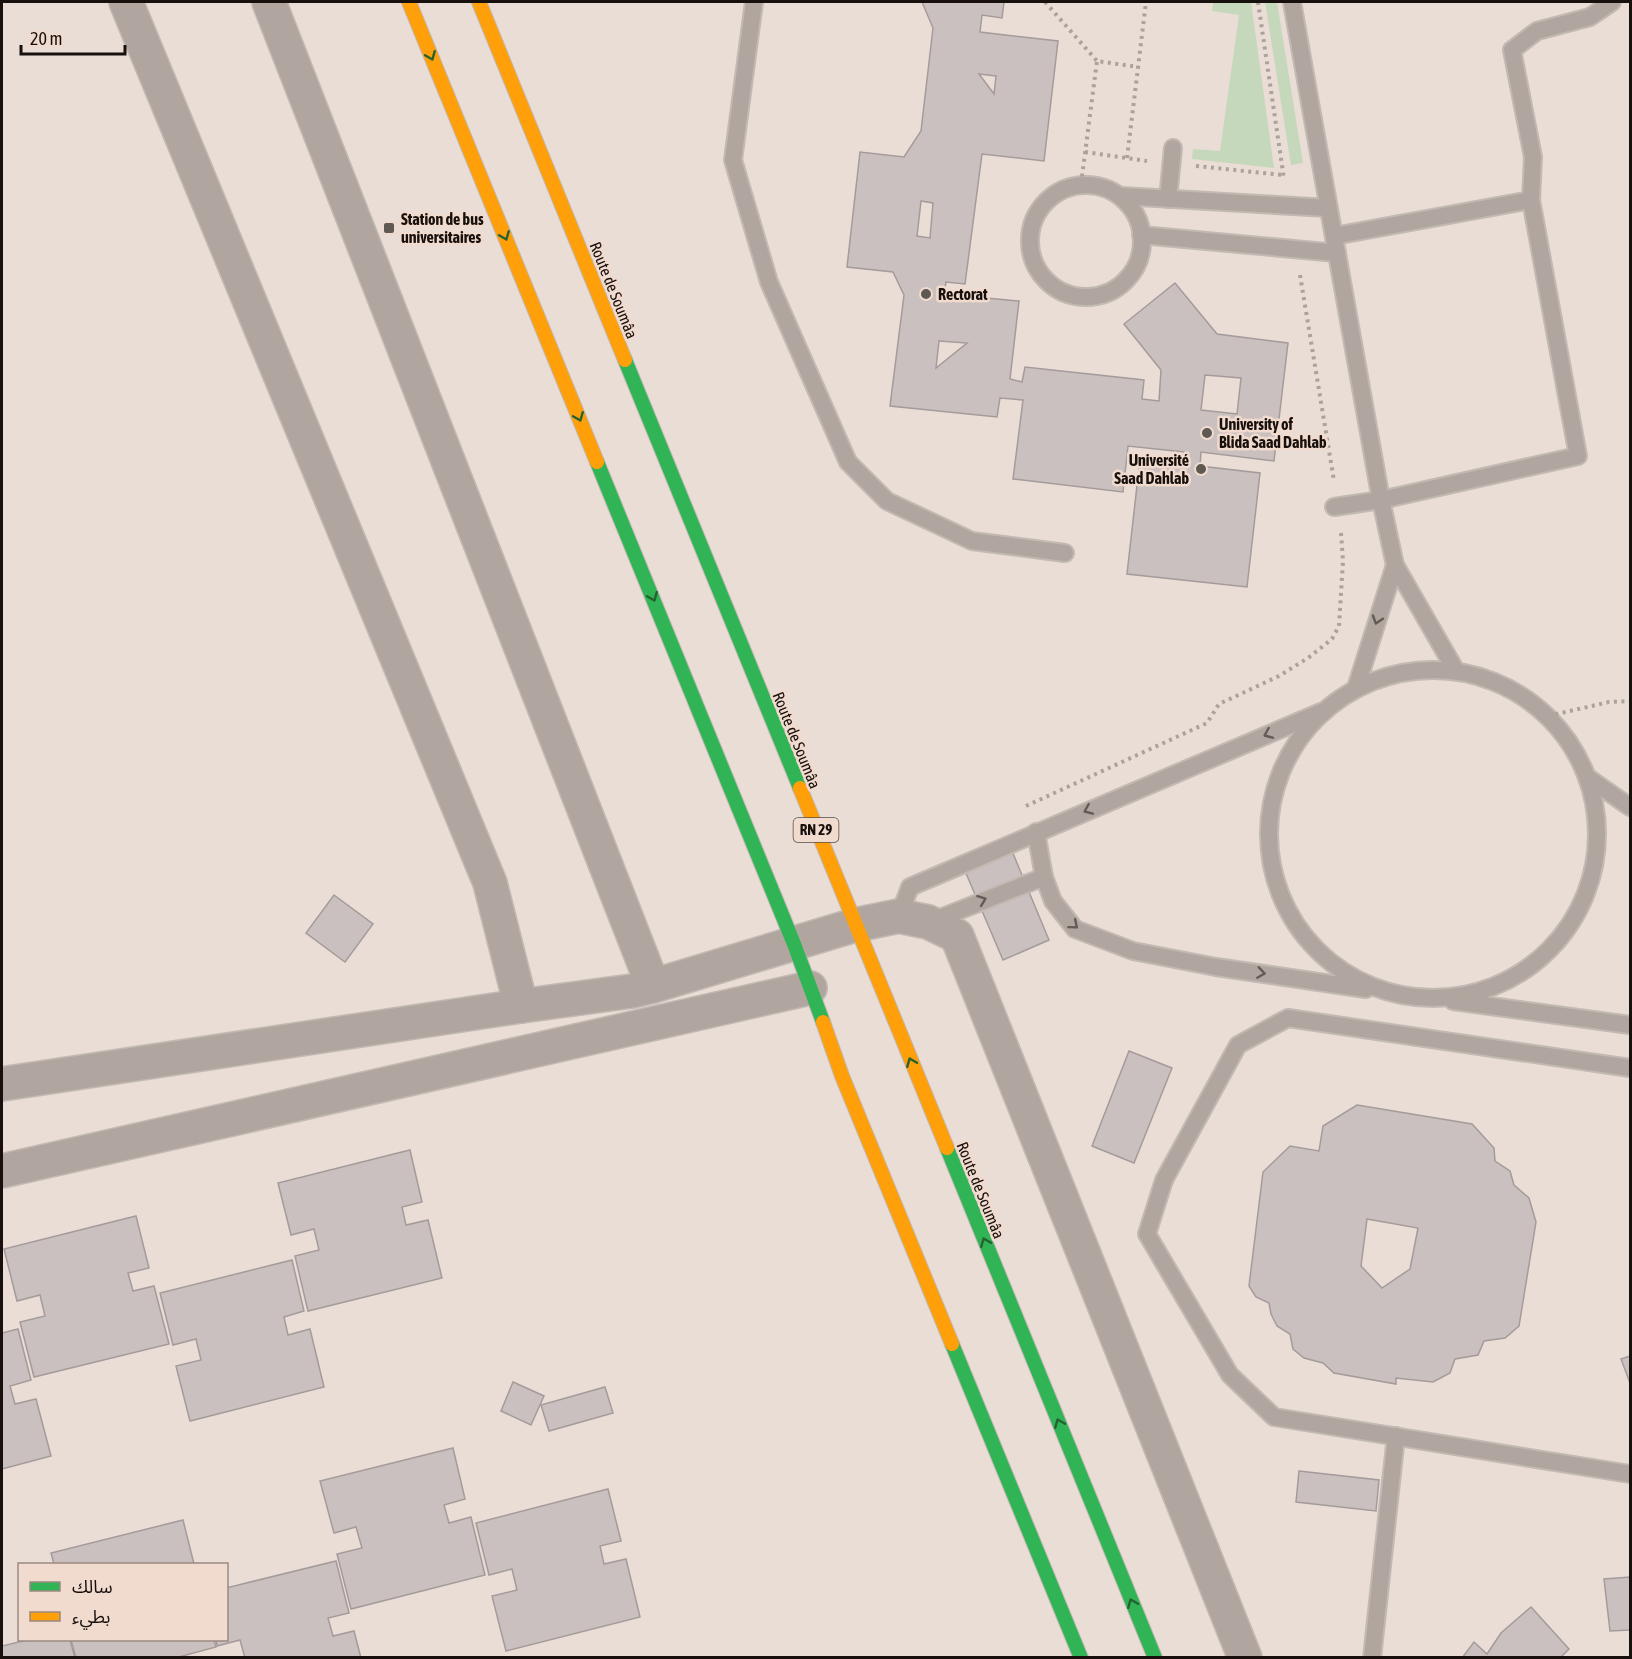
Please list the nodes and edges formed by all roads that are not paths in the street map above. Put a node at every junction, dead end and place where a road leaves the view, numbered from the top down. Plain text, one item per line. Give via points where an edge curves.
1 (126, 2) edge
2 (268, 2) edge
3 (409, 2) edge
4 (479, 2) edge
5 (754, 2) edge
6 (1292, 2) edge
7 (1612, 2) edge
8 (1173, 155) road end
9 (1122, 196) junction
10 (1168, 199) junction
11 (1531, 200) junction
12 (1328, 208) junction
13 (1142, 235) junction
14 (1334, 236) junction
15 (1337, 253) junction
16 (1381, 500) junction
17 (1336, 507) road end
18 (1065, 553) dead end
19 (1395, 565) junction
20 (1456, 671) junction
21 (1356, 688) junction
22 (1322, 712) junction
23 (1587, 777) junction
24 (1630, 807) edge
25 (1036, 832) junction
26 (1044, 876) junction
27 (913, 919) junction
28 (855, 925) junction
29 (794, 944) junction
30 (652, 986) junction
31 (810, 988) junction
32 (1376, 990) junction
33 (1444, 1000) junction
34 (521, 1006) junction
35 (1630, 1025) edge
36 (1630, 1068) edge
37 (2, 1084) edge
38 (2, 1171) edge
39 (1396, 1436) junction
40 (1630, 1474) edge
41 (1081, 1658) edge
42 (1155, 1658) edge
43 (1245, 1658) edge
44 (1372, 1658) edge

1 - 34 street via 490,883
2 - 30 street
3 -> 29 highway
4 - 28 highway, Route de Soumâa / RN 29
5 - 18 lane via 733,160 769,282 848,462 887,501 972,541
6 - 12 lane
7 - 11 lane via 1590,18 1537,30 1512,50 1533,157
8 - 10 lane
9 - 10 lane
9 - 13 lane via 1133,209
9 - 13 lane via 1087,183 1068,186 1051,195 1031,226 1029,245 1034,264 1044,279 1060,291 1096,297 1129,278 1139,262
10 - 12 lane
11 - 14 lane
11 - 16 lane via 1578,456
12 - 14 lane
13 - 15 lane
14 - 15 lane
15 - 16 lane
16 - 17 lane
16 - 19 lane
19 - 20 lane
19 -> 21 lane
20 - 21 lane via 1405,671
20 - 23 lane via 1490,679 1548,716 1570,744
21 - 22 lane
22 -> 25 lane
22 - 32 lane via 1287,756 1270,810 1271,866 1290,919 1327,962
23 - 24 lane
23 - 33 lane via 1597,827 1592,878 1570,925 1537,963 1493,988
25 - 26 lane
25 - 27 lane via 910,887
27 -> 26 lane
26 -> 32 lane via 1053,901 1075,928 1133,951
27 - 28 street
27 - 43 street via 957,936
28 - 29 street
42 -> 28 highway, Route de Soumâa / RN 29
29 - 30 street
29 - 31 highway
30 - 34 street
31 - 38 street
31 - 41 highway via 842,1076
32 - 33 lane via 1409,998
33 - 35 lane
34 - 37 street
36 - 39 lane via 1288,1018 1238,1045 1164,1180 1147,1234 1230,1375 1274,1417
39 - 40 lane
39 - 44 lane

